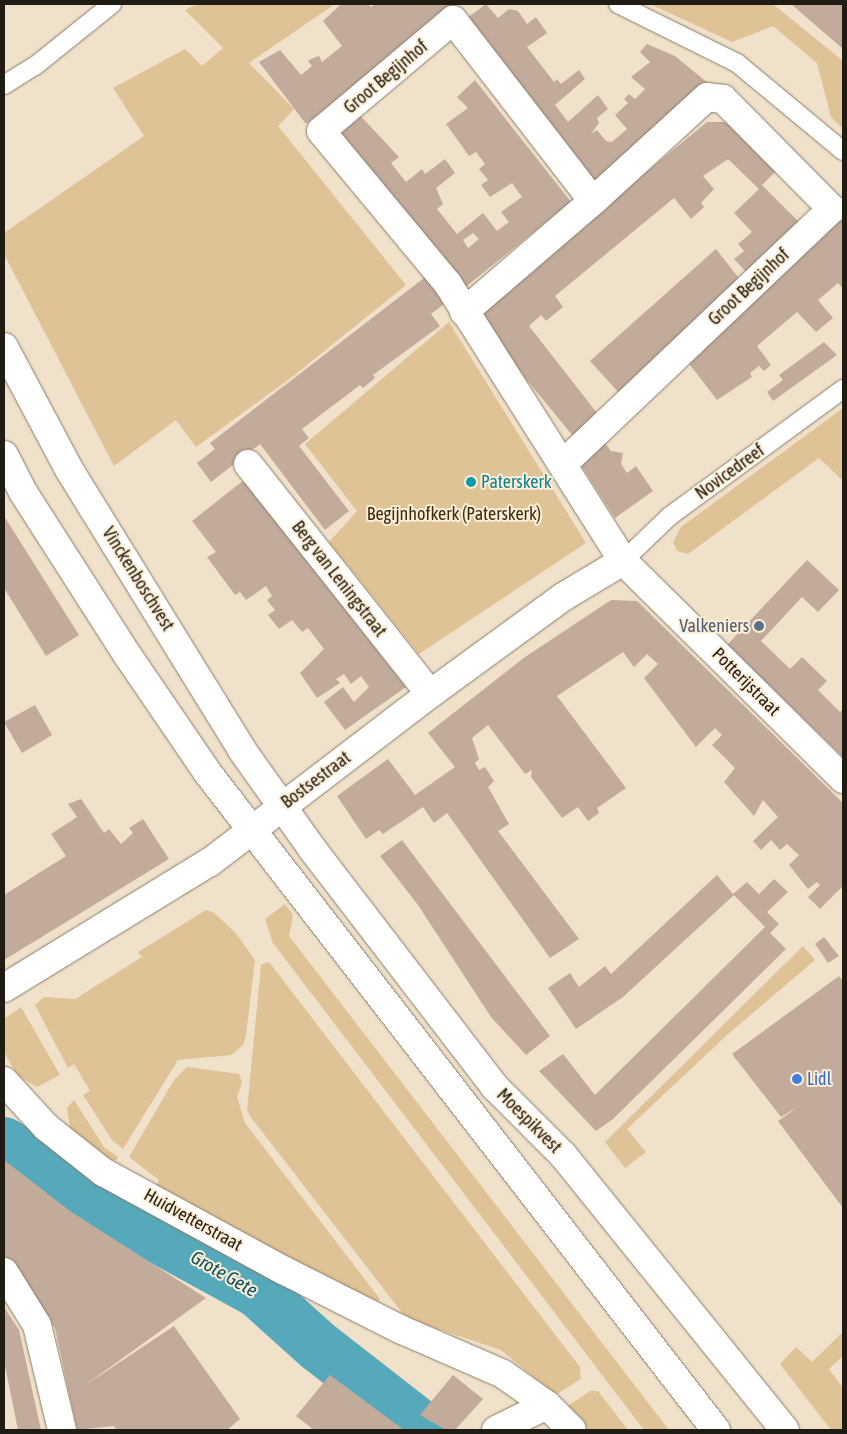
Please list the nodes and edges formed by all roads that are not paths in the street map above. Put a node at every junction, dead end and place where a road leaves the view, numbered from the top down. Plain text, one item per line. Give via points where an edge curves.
1 (112, 4) edge
2 (618, 4) edge
3 (4, 85) edge
4 (843, 152) edge
5 (593, 201) junction
6 (464, 312) junction
7 (4, 347) edge
8 (843, 389) edge
9 (4, 455) edge
10 (248, 464) dead end
11 (563, 464) junction
12 (623, 561) junction
13 (430, 694) junction
14 (843, 779) edge
15 (282, 805) junction
16 (252, 831) junction
17 (4, 988) edge
18 (4, 1081) edge
19 (4, 1272) edge
20 (547, 1405) junction
21 (62, 1430) edge
22 (496, 1430) edge
23 (572, 1430) edge
24 (716, 1430) edge
25 (785, 1430) edge

1 - 3 lane via 35,66
2 - 4 lane via 737,63
5 - 6 street, Groot Begijnhof
5 - 6 street, Groot Begijnhof via 453,20 321,132 448,284
5 - 11 street, Groot Begijnhof via 708,97 723,99 832,209
6 - 11 street, Groot Begijnhof
7 - 15 street, Vinckenboschvest via 70,471 242,750
8 - 12 lane, Novicedreef via 670,516
9 - 16 street via 23,492 128,656
10 - 13 street, Berg van Leningstraat
11 - 12 street, Potterijstraat
12 - 13 street, Bostsestraat via 563,597
12 - 14 street, Potterijstraat
13 - 15 street, Bostsestraat
15 - 16 street, Bostsestraat
15 - 25 street, Moespikvest via 495,1087 563,1155
16 - 17 street, Bostsestraat via 210,862
16 - 24 street
18 - 20 street, Huidvetterstraat via 46,1127 104,1172 402,1330 503,1374
19 - 21 street via 37,1325
20 - 22 street
20 - 23 street, Huidvetterstraat

